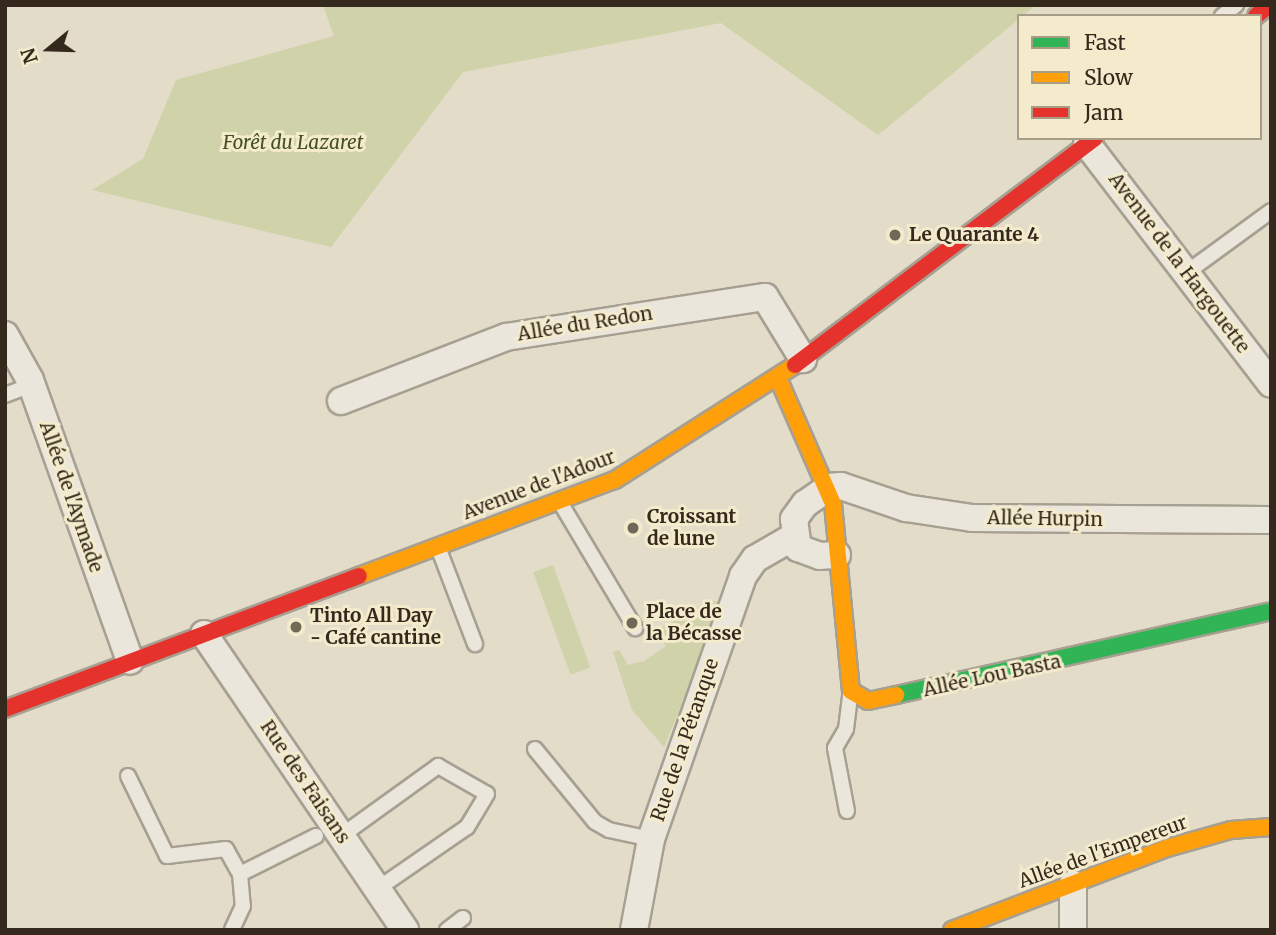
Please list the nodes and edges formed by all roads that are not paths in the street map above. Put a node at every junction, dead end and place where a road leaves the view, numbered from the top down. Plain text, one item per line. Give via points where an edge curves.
1 (1091, 141) edge
2 (1271, 211) edge
3 (1186, 273) junction
4 (5, 335) edge
5 (803, 359) junction
6 (778, 377) junction
7 (1271, 384) edge
8 (31, 385) junction
9 (5, 395) edge
10 (341, 401) dead end
11 (829, 487) junction
12 (559, 501) junction
13 (1267, 520) dead end
14 (793, 537) junction
15 (437, 546) junction
16 (837, 555) junction
17 (1268, 612) dead end
18 (635, 628) dead end
19 (204, 634) junction
20 (475, 644) dead end
21 (130, 661) junction
22 (851, 691) junction
23 (5, 709) edge
24 (535, 749) dead end
25 (128, 776) dead end
26 (847, 811) dead end
27 (1271, 827) edge
28 (329, 836) junction
29 (651, 839) junction
30 (240, 874) junction
31 (1073, 884) junction
32 (377, 889) junction
33 (463, 918) dead end
34 (404, 929) edge
35 (232, 930) edge
36 (447, 930) edge
37 (634, 930) edge
38 (952, 930) edge
39 (1073, 930) edge

1 - 3 street, Avenue de la Hargouette
1 - 5 main road, Avenue de l'Adour
2 - 3 lane
3 - 7 street, Avenue de la Hargouette
4 - 8 street, Allée de l'Aymade
5 - 6 main road, Avenue de l'Adour
5 - 10 street, Allée du Redon via 765,297 506,337
6 - 11 main road
6 - 12 main road, Avenue de l'Adour via 664,453 615,480
8 - 9 lane
8 - 21 street, Allée de l'Aymade
11 - 13 street, Allée Hurpin via 841,485 906,508 972,518
11 - 14 street via 794,519
11 - 16 main road
12 - 15 main road, Avenue de l'Adour
12 - 18 lane
14 - 16 street via 807,554
14 - 29 street, Rue de la Pétanque via 747,566
15 - 19 main road, Avenue de l'Adour
15 - 20 lane
16 - 22 main road
17 - 22 main road, Allée Lou Basta via 869,701
19 - 21 main road, Avenue de l'Adour
19 - 28 street, Rue des Faisans
21 - 23 main road, Avenue de l'Adour
22 - 26 lane via 846,729 835,748
24 - 29 lane via 595,822 609,831
25 - 30 lane via 167,856 226,849
27 - 31 main road, Allée de l'Empereur via 1231,830 1167,848
28 - 30 lane
28 - 32 street, Rue des Faisans
28 - 32 lane via 438,766 487,794 467,827
29 - 37 street, Rue de la Pétanque
30 - 35 lane via 243,906
31 - 38 main road, Allée de l'Empereur
31 - 39 street
32 - 34 street, Rue des Faisans
33 - 36 lane

